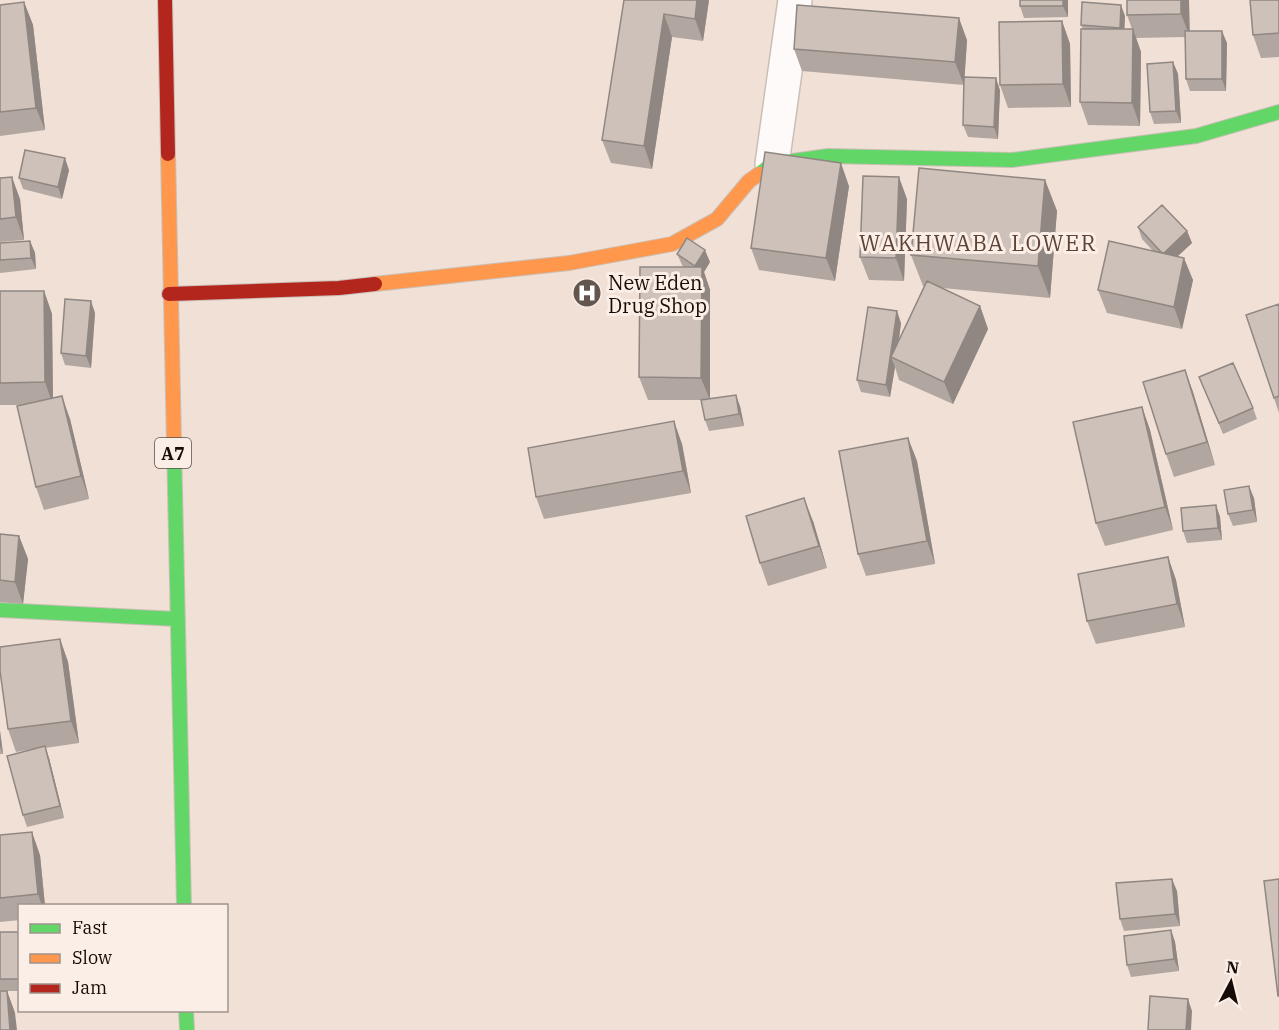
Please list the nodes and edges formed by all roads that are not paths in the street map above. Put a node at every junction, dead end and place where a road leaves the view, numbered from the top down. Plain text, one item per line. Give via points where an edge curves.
1 (165, 0) edge
2 (795, 0) edge
3 (1279, 112) edge
4 (772, 164) junction
5 (169, 294) junction
6 (0, 610) edge
7 (177, 619) junction
8 (184, 904) edge
9 (186, 1012) edge
10 (187, 1030) edge

1 - 5 street, A7
2 - 4 street
3 - 4 street via 1196,136 1012,160 828,156
4 - 5 street via 749,181 717,219 672,244 568,263 339,288
5 - 7 street, A7
6 - 7 street
7 - 8 street, A7
9 - 10 street

